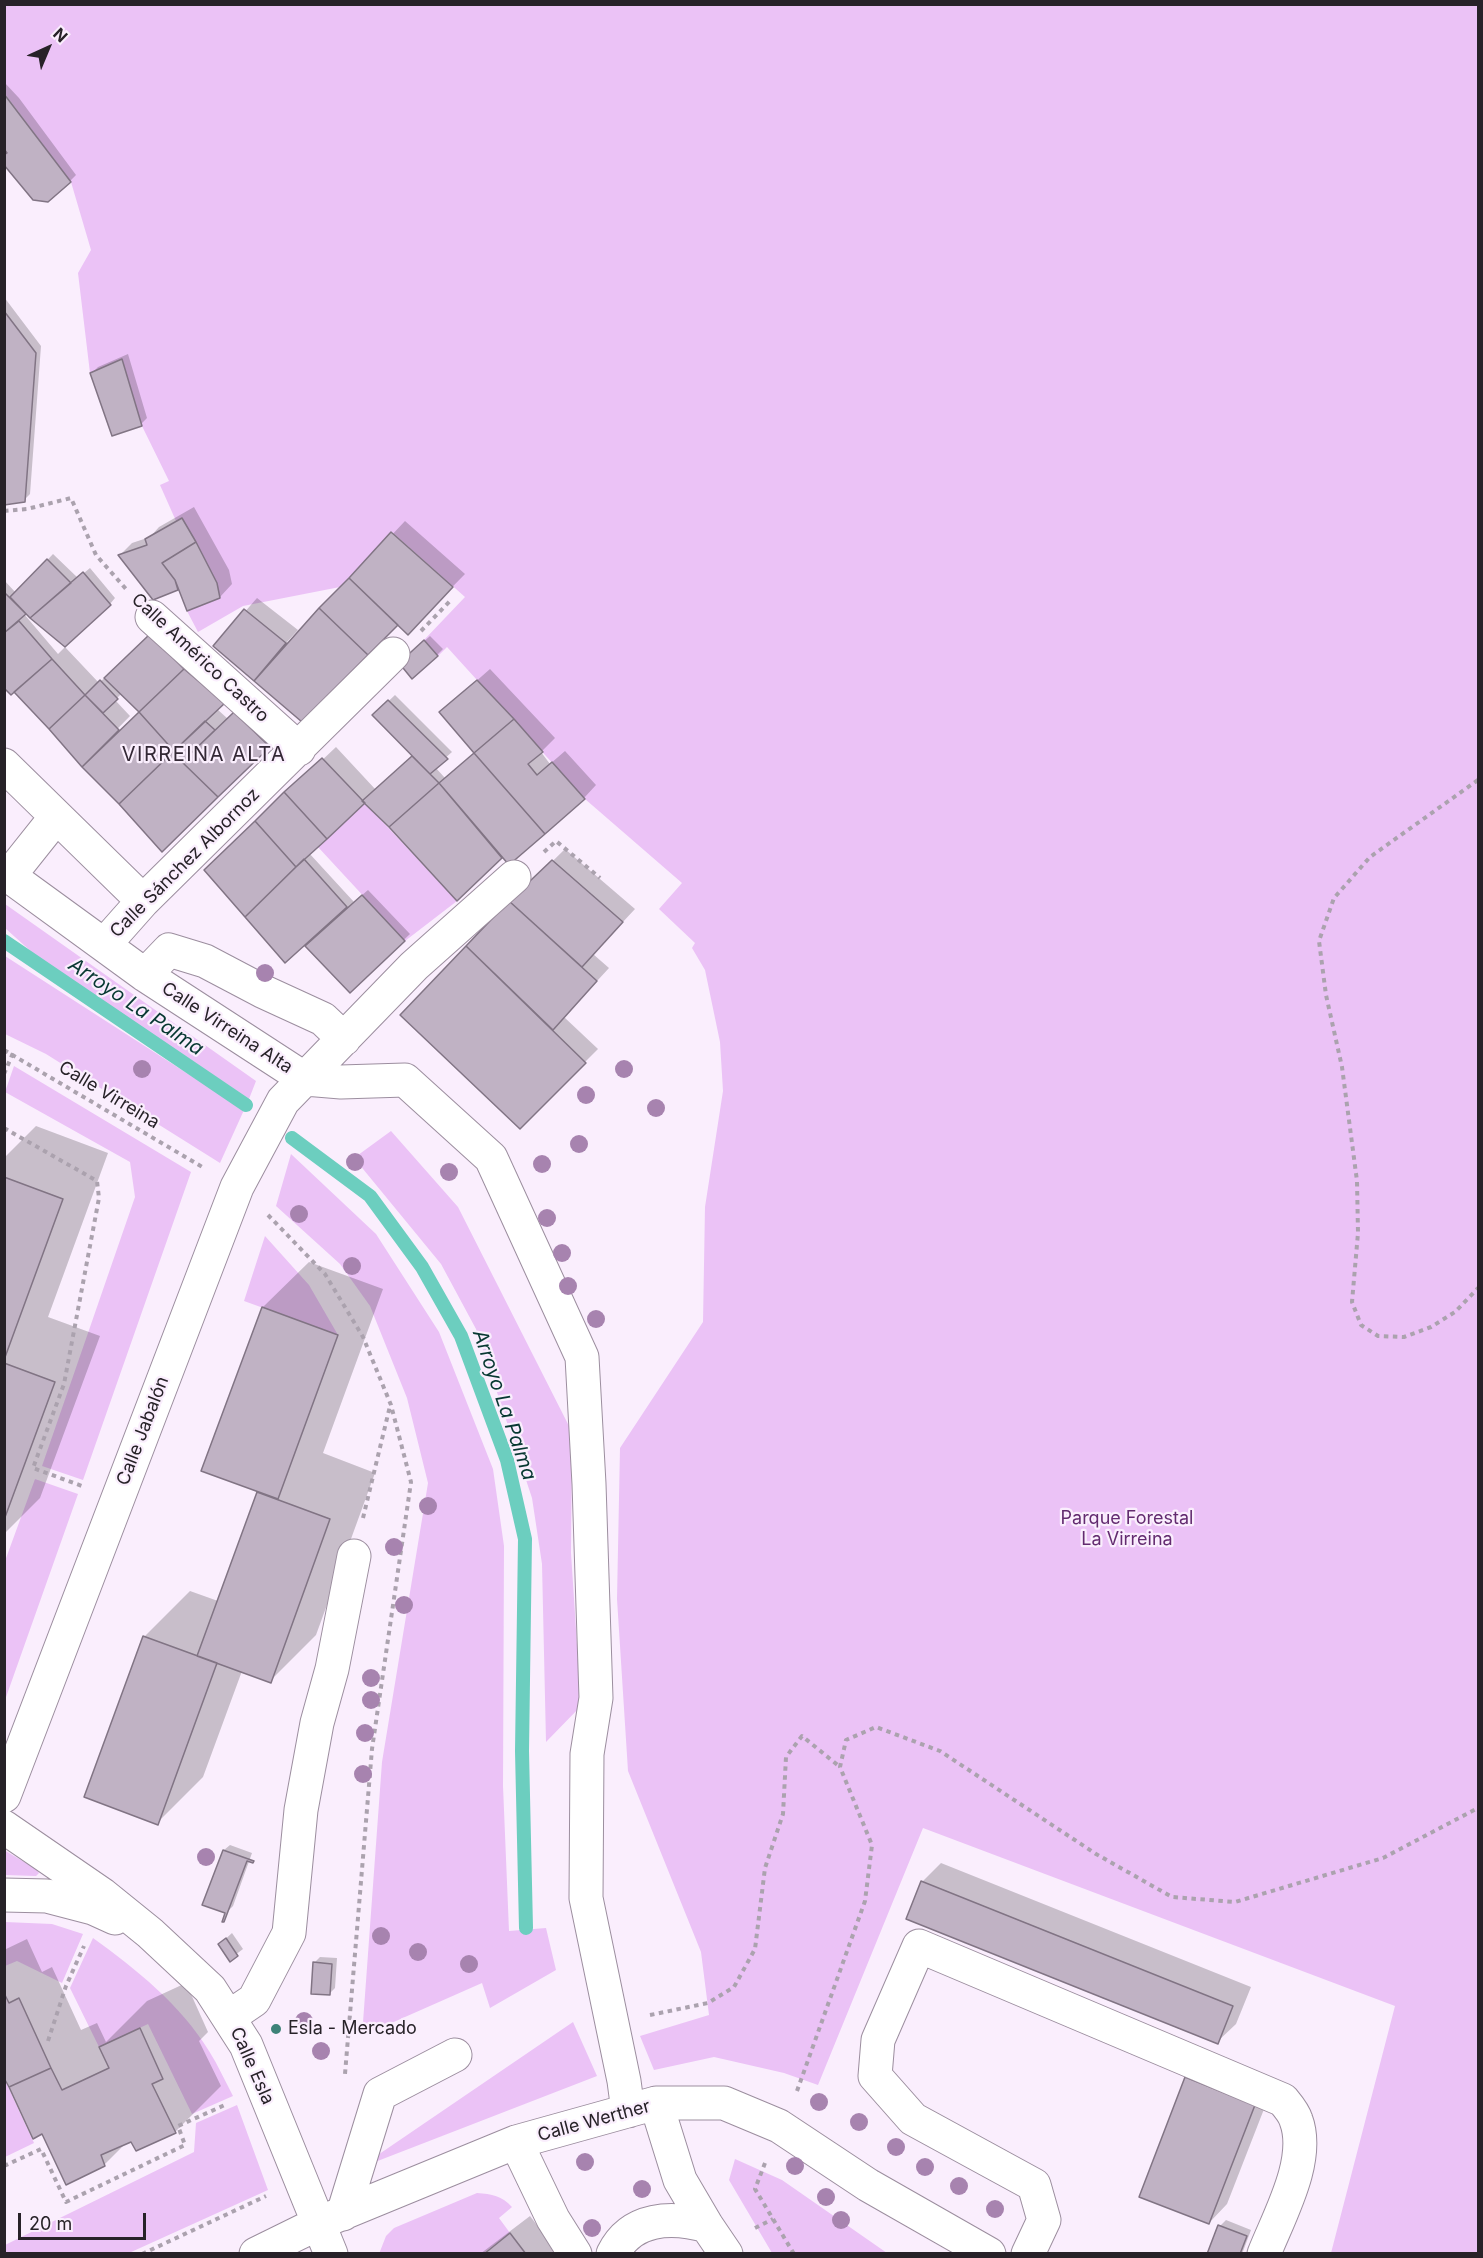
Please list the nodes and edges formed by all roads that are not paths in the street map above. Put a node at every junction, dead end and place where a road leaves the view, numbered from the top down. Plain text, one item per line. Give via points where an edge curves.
1 (152, 617) road end
2 (393, 654) dead end
3 (299, 749) junction
4 (4, 765) edge
5 (56, 817) junction
6 (7, 874) edge
7 (514, 877) dead end
8 (143, 901) junction
9 (104, 945) junction
10 (145, 975) junction
11 (344, 1040) junction
12 (305, 1079) junction
13 (354, 1556) road end
14 (4, 1796) edge
15 (4, 1827) edge
16 (4, 1894) edge
17 (150, 1933) junction
18 (230, 2017) junction
19 (454, 2055) dead end
20 (642, 2107) junction
21 (516, 2142) junction
22 (331, 2218) junction
23 (707, 2226) junction
24 (646, 2241) edge
25 (256, 2253) edge
26 (331, 2253) edge
27 (575, 2253) edge
28 (613, 2253) edge
29 (726, 2253) edge
30 (988, 2253) edge
31 (1029, 2253) edge
32 (1264, 2253) edge

1 - 3 street, Calle Américo Castro
2 - 3 street, Calle Sánchez Albornoz
3 - 8 street, Calle Sánchez Albornoz
4 - 5 street
5 - 6 street
5 - 8 street
6 - 9 street, Calle Virreina Alta
7 - 11 street, Calle Jabalón via 414,966
8 - 9 street, Calle Sánchez Albornoz
9 - 10 street, Calle Virreina Alta
10 - 11 street via 168,950 205,961 322,1019
10 - 12 street, Calle Virreina Alta
11 - 12 street, Calle Jabalón
12 - 14 street, Calle Jabalón via 283,1101 237,1187
12 - 20 street, Calle Virreina Alta via 405,1080 491,1158 582,1357 596,1698 587,1754 586,1898 624,2081
13 - 18 street via 301,1810 289,1932 254,2000
15 - 17 street, Calle Esla via 103,1895
16 - 17 street, Calle Esla via 46,1896 93,1908
17 - 18 street, Calle Esla via 210,1989
18 - 22 street, Calle Esla
19 - 22 street via 380,2094
20 - 21 street, Calle Werther
20 - 23 street
20 - 30 street, Calle Werther via 724,2103 779,2126 868,2185
21 - 22 street, Calle Werther
21 - 27 street via 553,2219
22 - 25 street
22 - 26 street, Calle Esla
23 - 24 street via 691,2221 653,2221
23 - 29 street
24 - 28 street via 631,2232
31 - 32 street via 1044,2220 1034,2185 913,2119 874,2076 878,2040 919,1946 1283,2100 1296,2119 1301,2145 1295,2175

